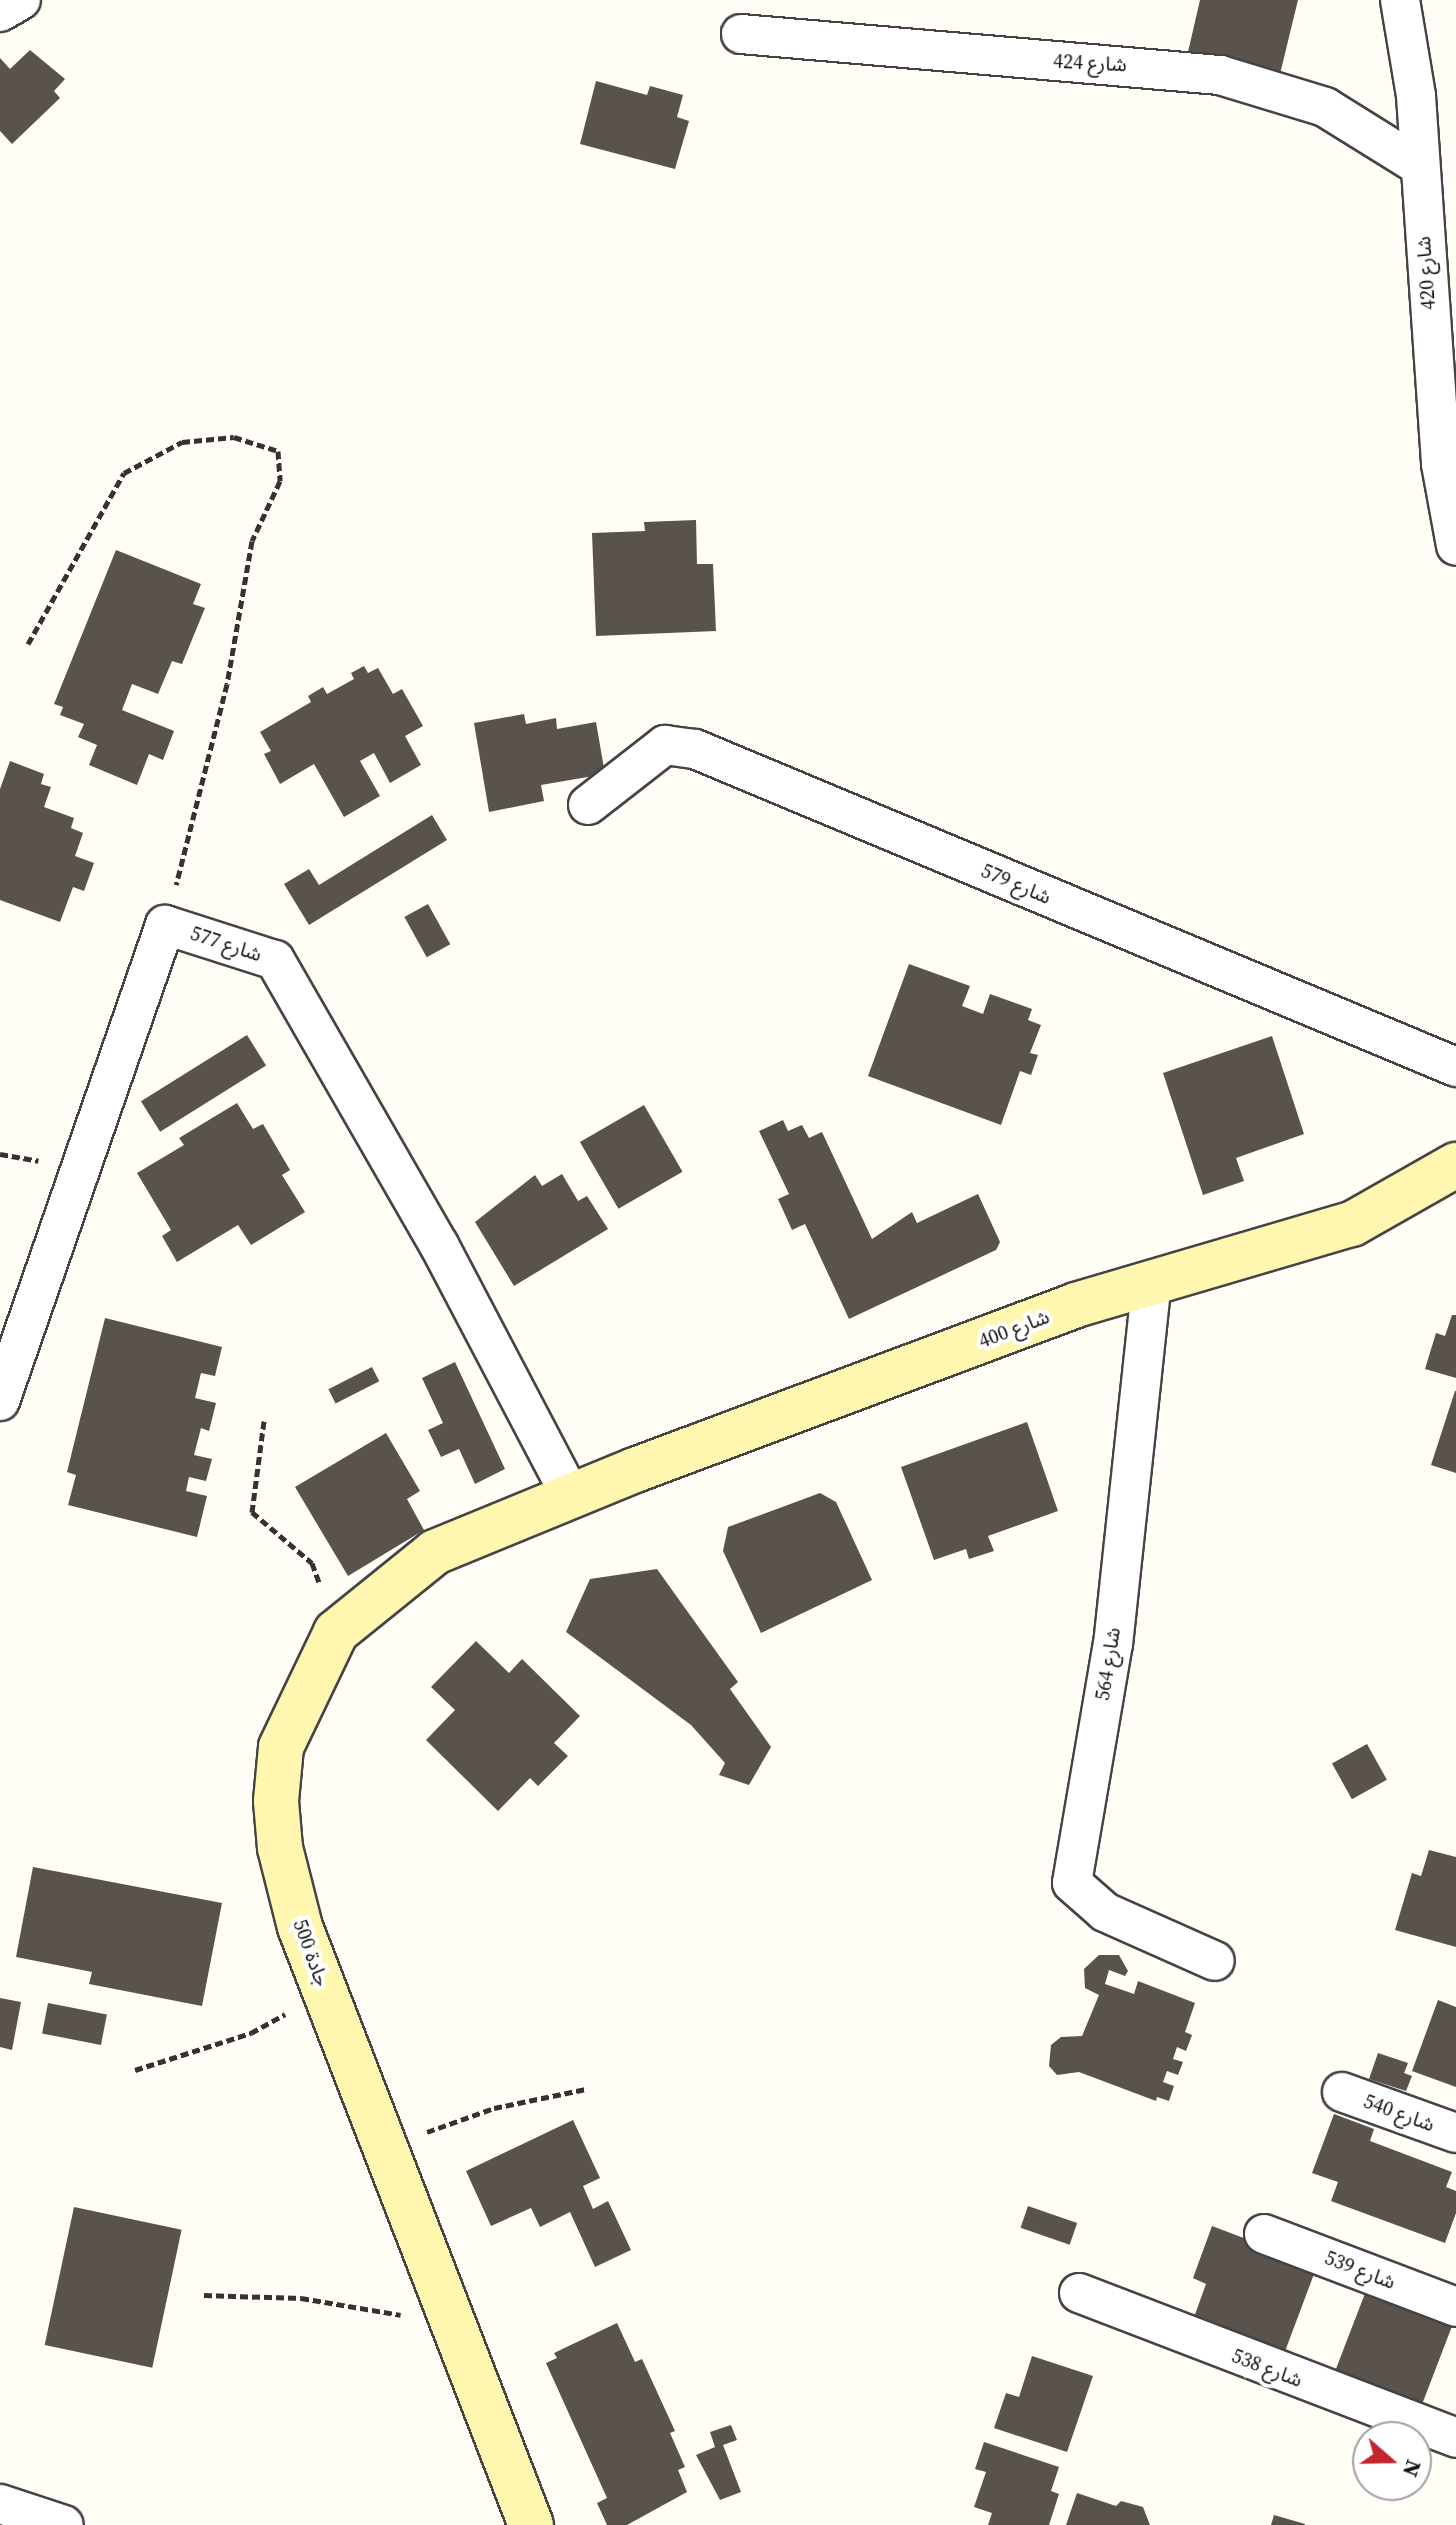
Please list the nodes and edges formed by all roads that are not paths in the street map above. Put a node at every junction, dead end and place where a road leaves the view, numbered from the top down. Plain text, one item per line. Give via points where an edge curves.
1 (21, 0) edge
2 (1400, 0) edge
3 (0, 12) edge
4 (741, 34) dead end
5 (1418, 165) junction
6 (1456, 546) edge
7 (588, 805) dead end
8 (1456, 1067) edge
9 (1456, 1165) edge
10 (1152, 1280) junction
11 (0, 1401) edge
12 (571, 1496) junction
13 (1215, 1961) dead end
14 (1342, 2092) dead end
15 (1456, 2133) edge
16 (1264, 2234) dead end
17 (1079, 2293) dead end
18 (1456, 2307) edge
19 (1456, 2438) edge
20 (0, 2504) edge
21 (64, 2525) edge
22 (531, 2525) edge

1 - 3 street
2 - 5 street, شارع 420 via 1416,96
4 - 5 street, شارع 424 via 1220,75 1325,107
5 - 6 street, شارع 420 via 1441,464
7 - 8 street, شارع 579 via 665,745 695,749
9 - 10 main road, شارع 400 via 1352,1224
10 - 12 main road, شارع 400
10 - 13 street, شارع 564 via 1113,1643 1072,1883 1105,1912
11 - 12 street, شارع 577 via 165,925 275,960 439,1245
12 - 22 main road, جادة 500 via 435,1552 336,1632 281,1747 276,1801 280,1848 300,1927
14 - 15 street, شارع 540
16 - 18 street, شارع 539
17 - 19 street, شارع 538
20 - 21 street

